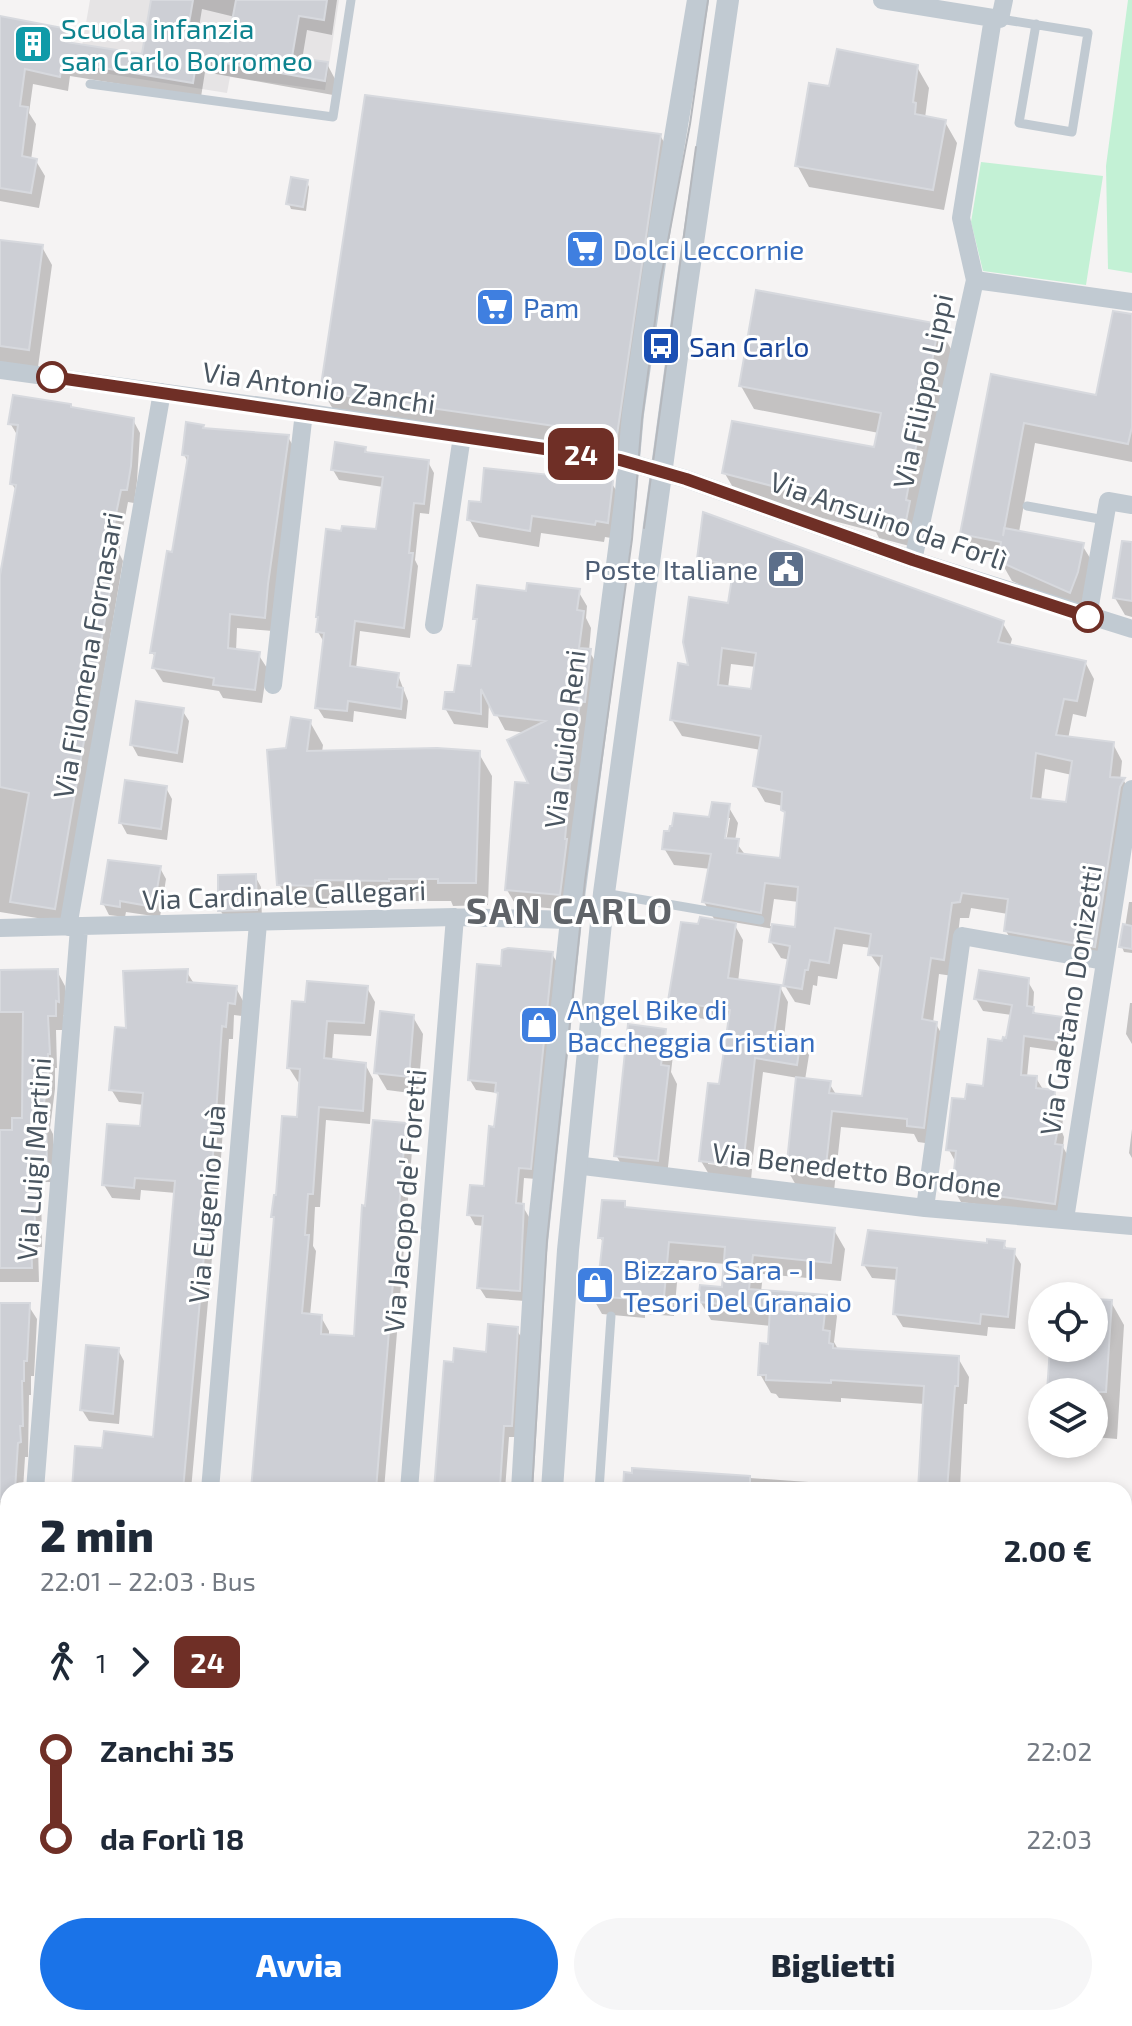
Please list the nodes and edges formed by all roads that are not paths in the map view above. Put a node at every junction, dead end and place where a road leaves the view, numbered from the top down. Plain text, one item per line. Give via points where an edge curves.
1 (351, 0) edge
2 (698, 0) edge
3 (728, 0) edge
4 (882, 0) edge
5 (999, 12) edge
6 (1036, 24) junction
7 (90, 84) dead end
8 (975, 280) junction
9 (1132, 302) edge
10 (0, 370) edge
11 (162, 392) junction
12 (304, 412) junction
13 (462, 436) junction
14 (629, 462) junction
15 (662, 472) junction
16 (1132, 505) edge
17 (1027, 506) dead end
18 (1105, 520) junction
19 (913, 560) junction
20 (1088, 617) junction
21 (434, 625) dead end
22 (1132, 629) edge
23 (273, 685) dead end
24 (1132, 789) edge
25 (1130, 816) edge
26 (604, 893) junction
27 (455, 917) junction
28 (571, 920) junction
29 (760, 920) dead end
30 (258, 923) junction
31 (0, 928) edge
32 (74, 928) junction
33 (1104, 961) junction
34 (575, 1165) junction
35 (925, 1208) junction
36 (1065, 1219) junction
37 (1132, 1226) edge
38 (611, 1316) dead end
39 (36, 1482) edge
40 (211, 1482) edge
41 (410, 1482) edge
42 (522, 1482) edge
43 (553, 1482) edge
44 (600, 1482) edge

1 - 7 lane via 333,117
2 - 14 street, Via Guido Reni
3 - 15 street
4 - 5 street
5 - 6 lane
5 - 8 street, Via Filippo Lippi via 961,218
6 - 6 lane via 1019,123 1072,132 1088,33
8 - 9 street, Via Filippo Lippi
8 - 19 street, Via Filippo Lippi
10 - 11 street, Via Antonio Zanchi
11 - 12 street, Via Antonio Zanchi
11 - 32 street, Via Filomena Fornasari
12 - 13 street, Via Antonio Zanchi
12 - 23 street
13 - 14 street, Via Antonio Zanchi
13 - 21 street
14 - 15 street, Via Ansuino da Forlì
14 - 28 street, Via Guido Reni
15 - 19 street, Via Ansuino da Forlì
15 - 26 street
16 - 18 street via 1108,501
17 - 18 lane
18 - 20 street
19 - 20 street, Via Ansuino da Forlì
20 - 22 street, Via Ansuino da Forlì
24 - 25 street, Via Gaetano Donizetti
25 - 33 street, Via Gaetano Donizetti
26 - 29 lane
26 - 34 street
27 - 28 street, Via Cardinale Callegari
27 - 30 street, Via Cardinale Callegari
27 - 41 street, Via Jacopo de' Foretti
28 - 42 street, Via Guido Reni via 536,1252
30 - 32 street, Via Cardinale Callegari
30 - 40 street, Via Eugenio Fuà
31 - 32 street, Via Cardinale Callegari
32 - 39 street, Via Luigi Martini
33 - 35 street via 962,936
33 - 36 street, Via Gaetano Donizetti
34 - 35 street, Via Benedetto Bordone
34 - 43 street
35 - 36 street, Via Benedetto Bordone
36 - 37 street, Via Benedetto Bordone
38 - 44 lane

